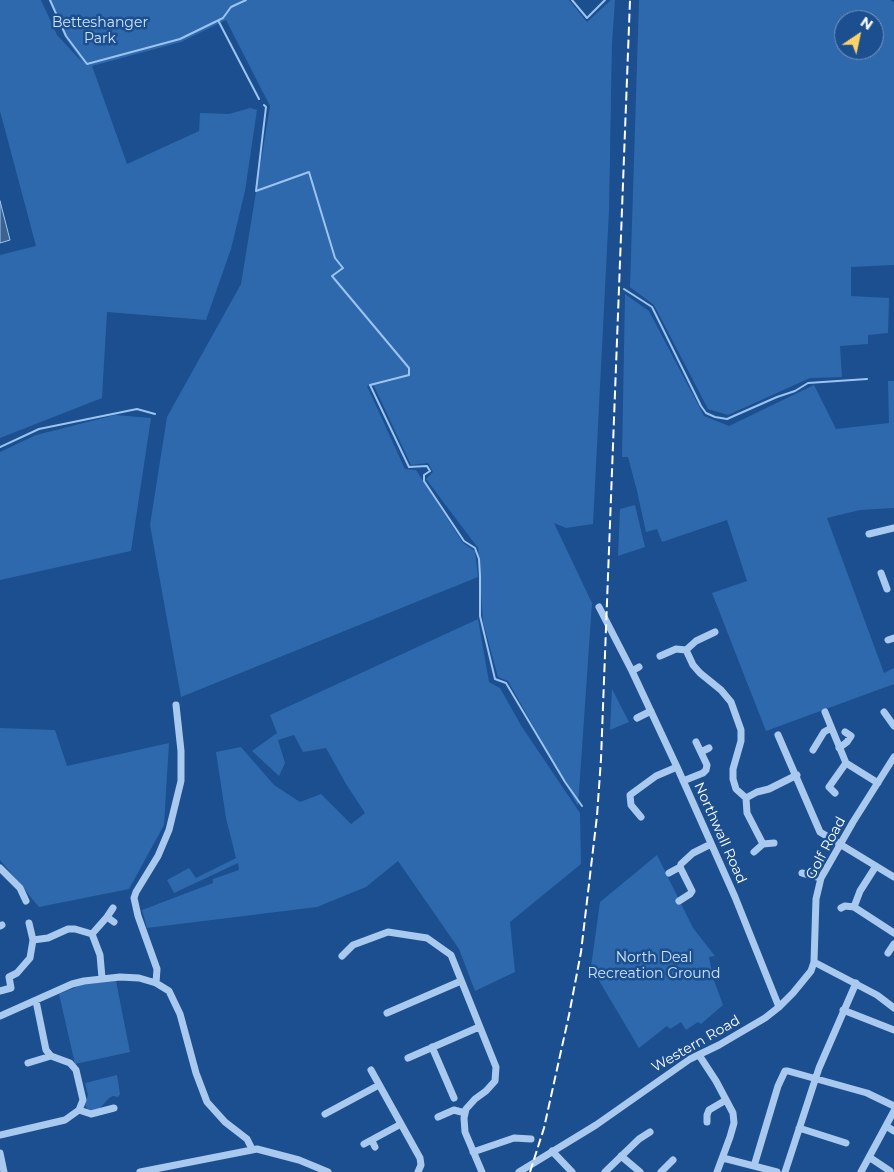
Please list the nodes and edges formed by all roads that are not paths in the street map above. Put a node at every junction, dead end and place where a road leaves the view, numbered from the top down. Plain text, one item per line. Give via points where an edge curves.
1 (894, 528) edge
2 (869, 534) dead end
3 (881, 573) dead end
4 (894, 578) edge
5 (599, 607) dead end
6 (710, 632) dead end
7 (686, 650) junction
8 (665, 656) dead end
9 (640, 667) dead end
10 (632, 670) junction
11 (176, 705) dead end
12 (651, 711) junction
13 (825, 712) dead end
14 (884, 712) dead end
15 (638, 718) dead end
16 (894, 726) edge
17 (831, 728) junction
18 (845, 732) dead end
19 (778, 735) dead end
20 (696, 742) dead end
21 (708, 748) dead end
22 (839, 748) junction
23 (812, 750) dead end
24 (701, 752) junction
25 (894, 758) edge
26 (846, 763) junction
27 (677, 767) junction
28 (797, 775) junction
29 (683, 781) junction
30 (878, 783) junction
31 (835, 793) dead end
32 (746, 798) junction
33 (641, 817) dead end
34 (774, 842) dead end
35 (711, 844) junction
36 (763, 844) junction
37 (841, 844) junction
38 (754, 852) dead end
39 (876, 866) junction
40 (680, 867) junction
41 (0, 868) edge
42 (670, 873) dead end
43 (802, 873) dead end
44 (821, 878) junction
45 (894, 878) edge
46 (26, 901) dead end
47 (680, 901) dead end
48 (854, 907) junction
49 (113, 908) dead end
50 (841, 908) dead end
51 (108, 917) junction
52 (114, 922) dead end
53 (29, 923) dead end
54 (894, 933) edge
55 (92, 934) junction
56 (33, 940) junction
57 (894, 944) edge
58 (888, 953) dead end
59 (342, 956) dead end
60 (814, 962) junction
61 (102, 978) junction
62 (461, 981) junction
63 (156, 983) junction
64 (856, 984) junction
65 (0, 991) edge
66 (36, 1001) junction
67 (779, 1008) junction
68 (894, 1008) edge
69 (843, 1010) junction
70 (387, 1013) dead end
71 (0, 1016) edge
72 (479, 1027) junction
73 (894, 1030) edge
74 (432, 1047) junction
75 (699, 1055) junction
76 (51, 1056) junction
77 (408, 1058) dead end
78 (28, 1063) dead end
79 (371, 1070) dead end
80 (815, 1078) junction
81 (379, 1086) junction
82 (454, 1098) dead end
83 (726, 1100) junction
84 (894, 1106) edge
85 (114, 1108) dead end
86 (79, 1110) junction
87 (894, 1111) edge
88 (465, 1113) junction
89 (325, 1114) dead end
90 (438, 1117) dead end
91 (401, 1124) junction
92 (707, 1124) dead end
93 (886, 1126) junction
94 (799, 1128) junction
95 (894, 1131) edge
96 (650, 1132) dead end
97 (0, 1135) edge
98 (532, 1139) dead end
99 (364, 1144) dead end
100 (841, 1144) dead end
101 (252, 1149) junction
102 (552, 1151) junction
103 (473, 1152) junction
104 (0, 1153) edge
105 (620, 1156) junction
106 (869, 1157) junction
107 (723, 1158) junction
108 (673, 1160) dead end
109 (754, 1166) junction
110 (890, 1171) edge
111 (4, 1172) edge
112 (140, 1172) edge
113 (328, 1172) edge
114 (418, 1172) edge
115 (482, 1172) edge
116 (519, 1172) edge
117 (572, 1172) edge
118 (605, 1172) edge
119 (640, 1172) edge
120 (661, 1172) edge
121 (717, 1172) edge
122 (777, 1172) edge
123 (785, 1172) edge
124 (860, 1172) edge

1 - 2 street
3 - 4 street via 886,585
5 - 10 street, Northwall Road
6 - 7 street
7 - 8 street via 676,649
7 - 32 street via 700,673 724,687 731,702 741,741 733,779 736,789
9 - 10 street
10 - 12 street, Northwall Road
11 - 63 street via 181,781 169,830 134,898 157,969
12 - 15 street
12 - 27 street, Northwall Road
13 - 17 street
14 - 16 street
17 - 22 street
17 - 23 street via 824,732
18 - 22 street via 851,736
19 - 28 street
20 - 24 street
21 - 24 street
22 - 26 street
24 - 29 street via 706,770
25 - 30 street, Golf Road
26 - 30 street
26 - 31 street via 829,787
27 - 29 street, Northwall Road
27 - 33 street via 652,778 630,795 631,805
28 - 32 street
28 - 37 street via 820,832
29 - 35 street, Northwall Road
30 - 37 street, Golf Road
32 - 36 street via 747,813
34 - 36 street
35 - 40 street via 693,853
35 - 67 street, Northwall Road
36 - 38 street
37 - 39 street
37 - 44 street, Golf Road
39 - 45 street
39 - 48 street via 858,894
40 - 42 street
40 - 47 street via 692,891
41 - 46 street via 20,888
43 - 44 street
44 - 60 street, Golf Road via 816,899
48 - 50 street
48 - 54 street
49 - 51 street
51 - 52 street
51 - 55 street
53 - 56 street
55 - 56 street via 68,929 48,938
55 - 61 street via 100,955
56 - 65 street via 30,958 9,977 11,988
57 - 58 street
59 - 62 street via 353,945 388,932 427,938 451,955
60 - 64 street
60 - 67 street, Western Road via 805,980
61 - 63 street via 139,978
61 - 66 street via 72,984
62 - 70 street
62 - 72 street
63 - 101 street via 169,991 180,1014 207,1102 247,1139
64 - 68 street
64 - 69 street
66 - 71 street
66 - 76 street via 46,1050
67 - 75 street, Western Road via 750,1028
69 - 73 street
69 - 80 street
72 - 74 street
72 - 88 street via 496,1067 495,1081
74 - 77 street
74 - 82 street
75 - 83 street
75 - 102 street, Western Road
76 - 78 street
76 - 86 street via 70,1063 76,1070 82,1100
79 - 81 street
80 - 84 street via 867,1092
80 - 94 street
80 - 109 street via 788,1070 782,1074
81 - 89 street
81 - 91 street
83 - 92 street via 709,1110
83 - 107 street via 734,1123
85 - 86 street via 91,1114
86 - 97 street via 65,1120
87 - 93 street
88 - 90 street via 454,1110
88 - 103 street via 465,1132
91 - 99 street via 373,1144
91 - 114 street via 420,1158
93 - 95 street
93 - 106 street
94 - 100 street
94 - 123 street
96 - 105 street
98 - 103 street via 514,1138
101 - 112 street
101 - 113 street via 299,1160
102 - 116 street, Western Road
102 - 117 street
103 - 115 street
104 - 111 street
105 - 118 street
105 - 119 street
106 - 110 street
106 - 124 street
107 - 109 street
107 - 121 street
108 - 120 street
109 - 122 street

